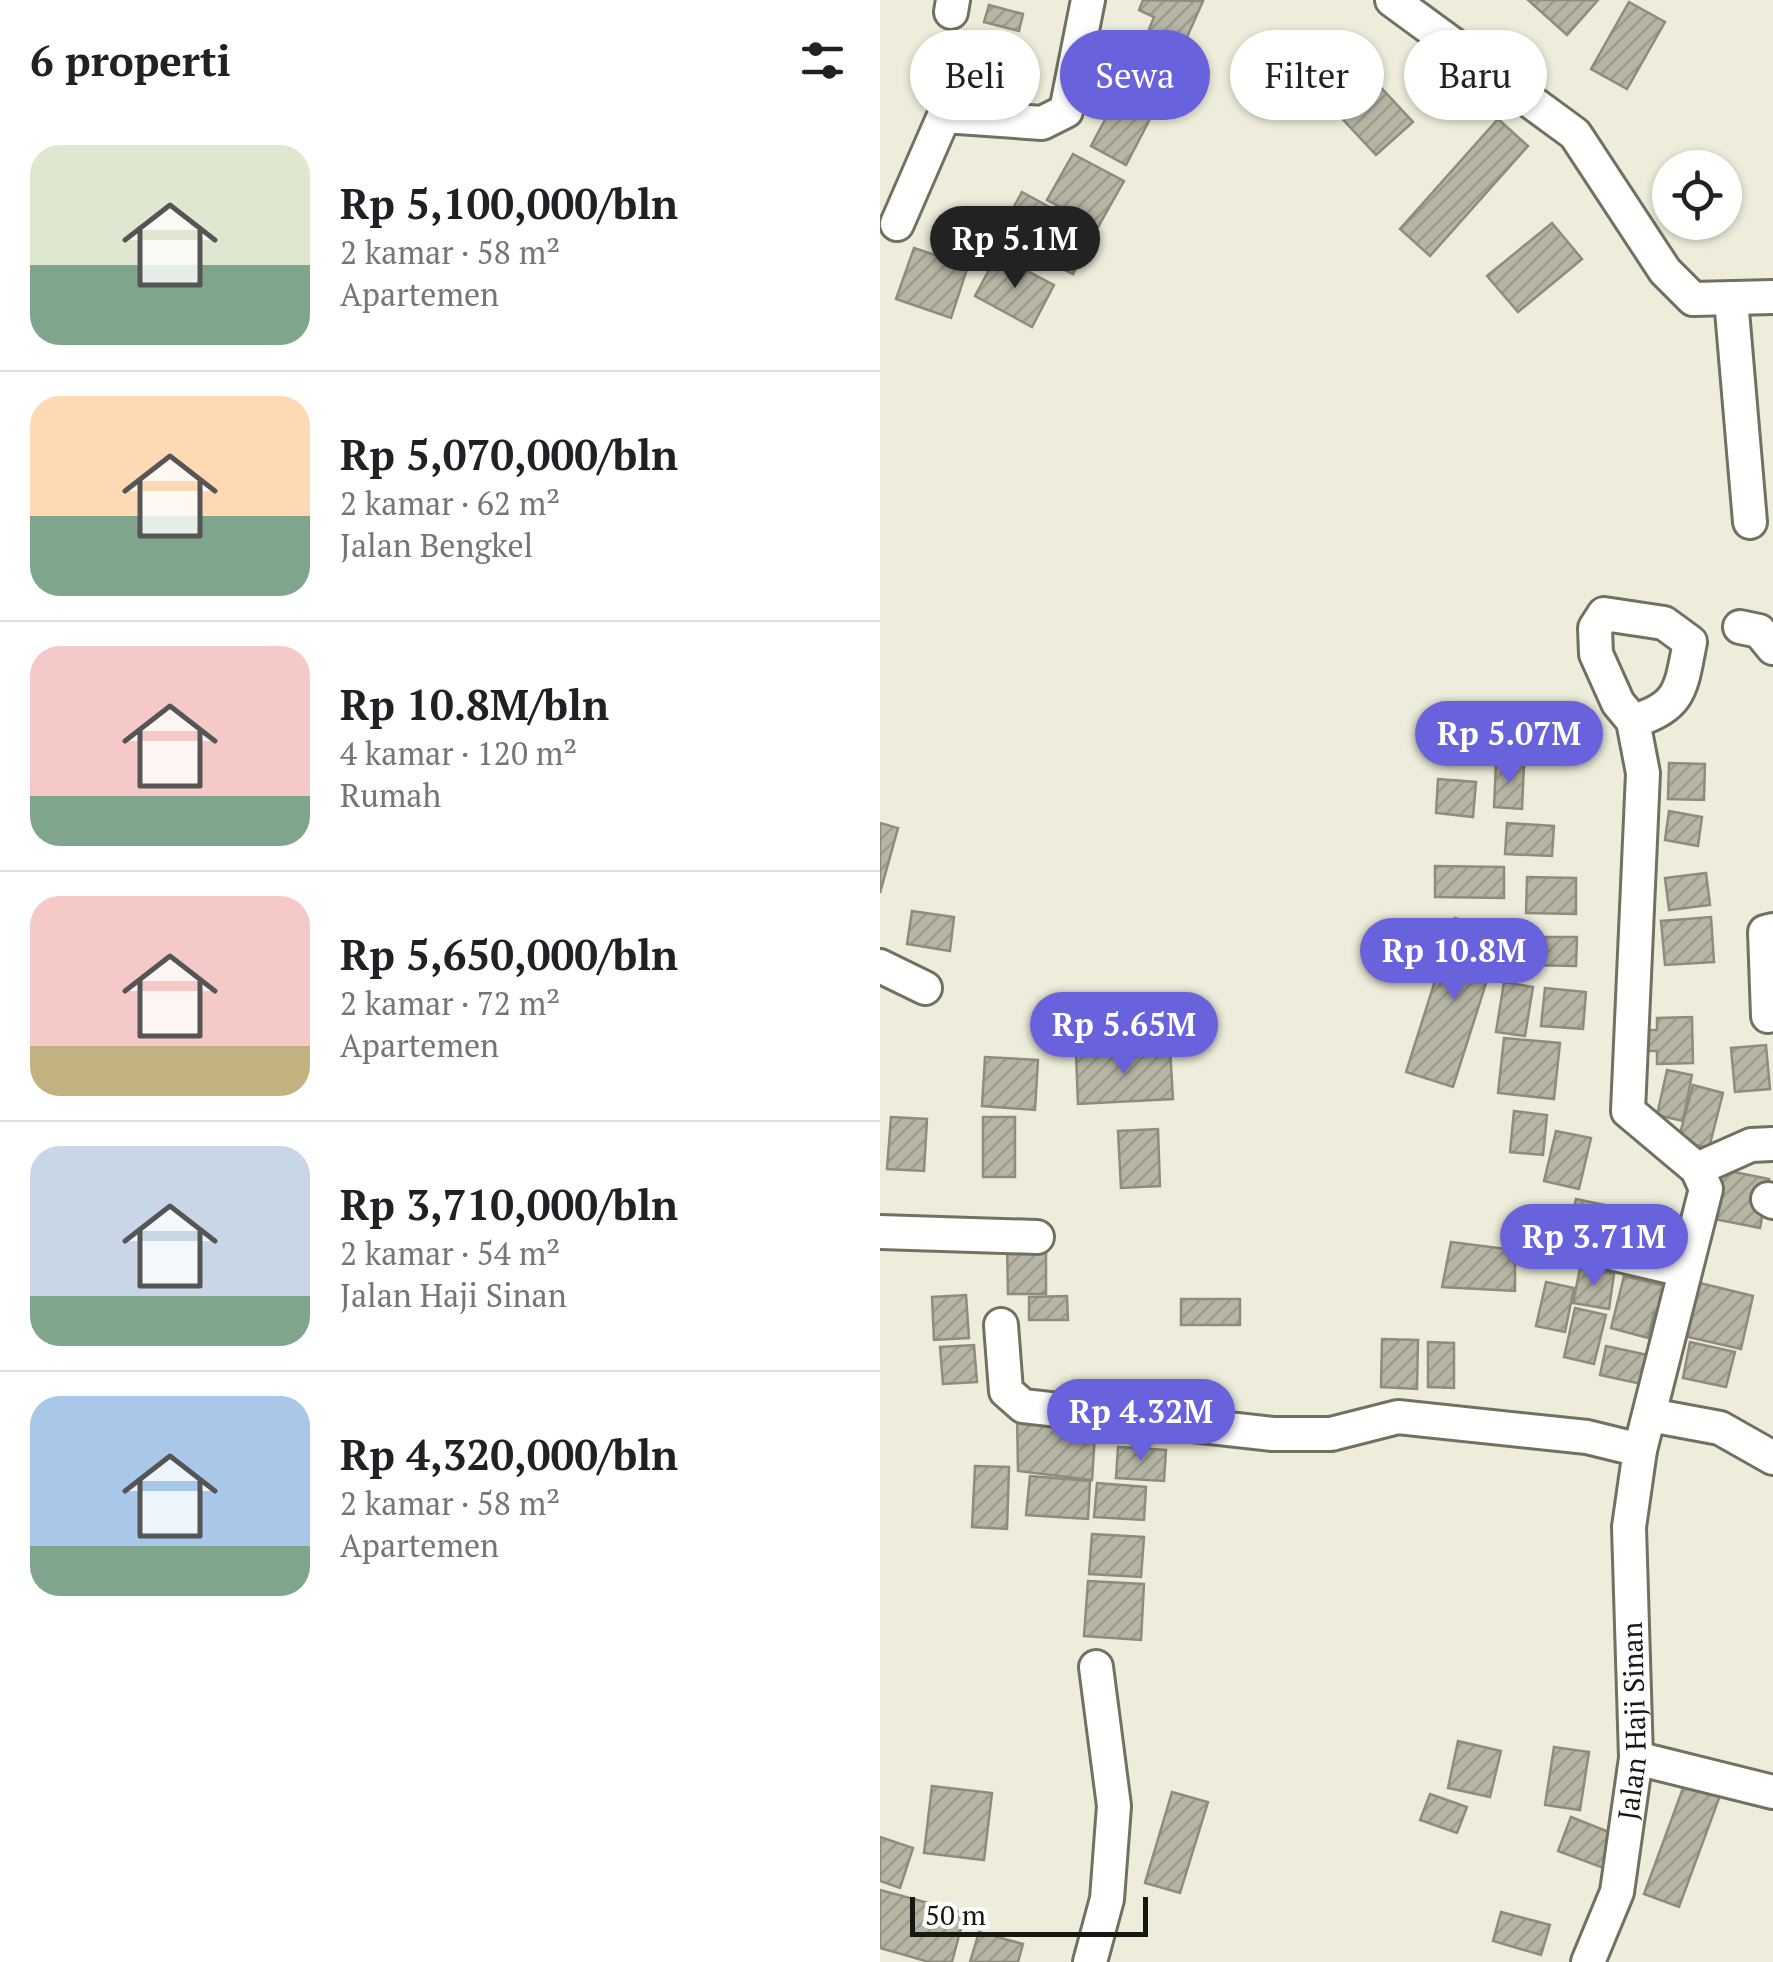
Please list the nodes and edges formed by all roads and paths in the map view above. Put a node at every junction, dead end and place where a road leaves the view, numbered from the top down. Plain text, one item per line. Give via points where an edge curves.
1 (1088, 0) edge
2 (1392, 0) edge
3 (897, 224) dead end
4 (1773, 297) edge
5 (1731, 299) junction
6 (1750, 522) dead end
7 (1740, 627) dead end
8 (1773, 648) edge
9 (1634, 721) dead end
10 (1773, 930) edge
11 (880, 966) edge
12 (925, 988) dead end
13 (1768, 1016) dead end
14 (1773, 1144) edge
15 (1697, 1169) junction
16 (880, 1232) edge
17 (1037, 1237) dead end
18 (1551, 1239) dead end
19 (1683, 1270) junction
20 (1001, 1325) dead end
21 (1650, 1415) junction
22 (1640, 1450) junction
23 (1773, 1458) edge
24 (1096, 1666) dead end
25 (1636, 1758) junction
26 (1773, 1792) edge
27 (1090, 1962) edge
28 (1588, 1962) edge

1 - 3 street via 1066,111 1042,124 944,116
2 - 5 street via 1575,134 1664,271 1692,298
4 - 5 street
5 - 6 street
7 - 8 street via 1759,632
9 - 15 street via 1643,774 1628,1111
10 - 13 street via 1765,932
11 - 12 street
14 - 15 street via 1751,1145
15 - 19 street, Jalan Haji Sinan via 1706,1188
16 - 17 street
18 - 19 street
19 - 21 street, Jalan Haji Sinan
20 - 22 street via 1006,1390 1023,1406 1272,1434 1331,1434 1398,1417 1586,1437
21 - 22 street, Jalan Haji Sinan
21 - 23 street via 1720,1428
22 - 25 street, Jalan Haji Sinan via 1629,1527
24 - 27 street via 1114,1806 1107,1899
25 - 26 street
25 - 28 street, Jalan Haji Sinan via 1616,1892

